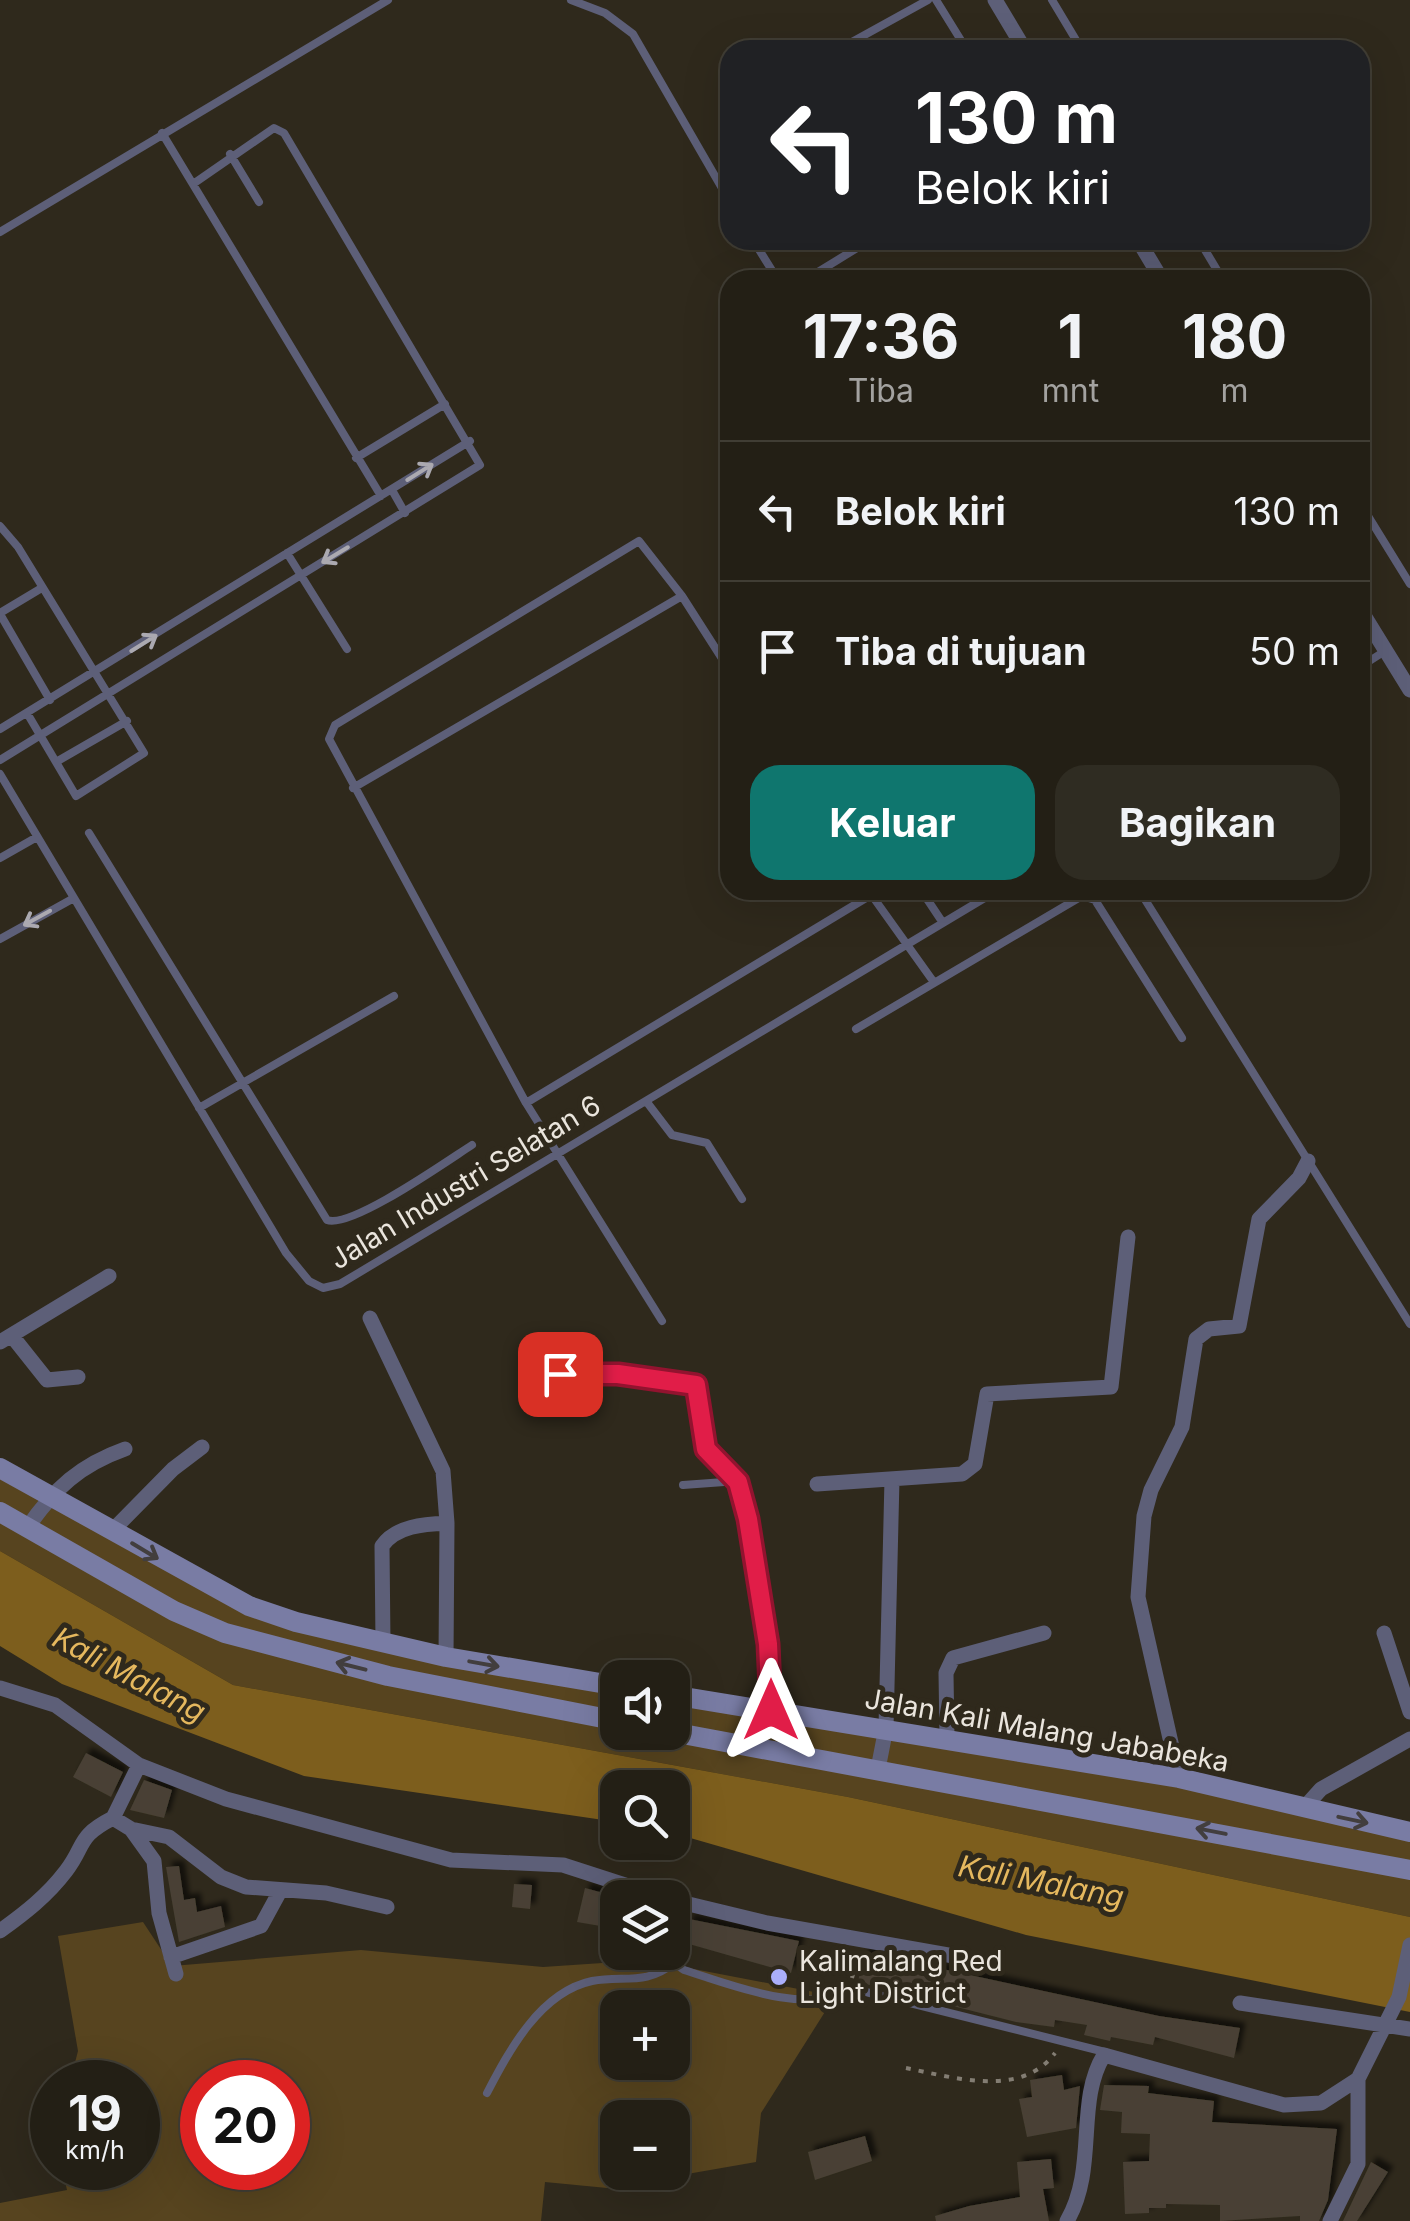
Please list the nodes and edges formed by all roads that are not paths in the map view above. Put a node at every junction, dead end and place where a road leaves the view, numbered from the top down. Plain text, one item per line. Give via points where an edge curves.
1 (388, 0) edge
2 (571, 0) edge
3 (928, 0) edge
4 (936, 0) edge
5 (995, 0) edge
6 (1052, 0) edge
7 (856, 40) edge
8 (961, 40) edge
9 (1019, 40) edge
10 (1076, 40) edge
11 (162, 133) junction
12 (230, 154) junction
13 (193, 184) junction
14 (720, 185) edge
15 (260, 202) dead end
16 (0, 232) edge
17 (854, 250) edge
18 (821, 270) edge
19 (444, 404) junction
20 (470, 441) junction
21 (356, 458) junction
22 (392, 490) junction
23 (381, 496) junction
24 (405, 513) junction
25 (1370, 519) edge
26 (0, 526) edge
27 (286, 553) junction
28 (302, 575) junction
29 (1410, 584) edge
30 (40, 588) junction
31 (682, 596) junction
32 (0, 613) edge
33 (1370, 626) edge
34 (347, 649) dead end
35 (1385, 651) junction
36 (720, 656) edge
37 (1370, 661) edge
38 (95, 673) junction
39 (1410, 690) edge
40 (109, 694) junction
41 (50, 700) junction
42 (27, 713) junction
43 (128, 721) junction
44 (0, 729) edge
45 (40, 736) junction
46 (0, 760) edge
47 (56, 762) junction
48 (0, 774) edge
49 (354, 788) junction
50 (89, 832) dead end
51 (38, 837) junction
52 (0, 858) edge
53 (74, 898) junction
54 (859, 900) edge
55 (875, 900) edge
56 (927, 900) edge
57 (981, 900) edge
58 (1075, 900) edge
59 (1092, 900) edge
60 (1145, 900) edge
61 (942, 923) junction
62 (0, 939) edge
63 (908, 944) junction
64 (933, 981) junction
65 (394, 996) dead end
66 (856, 1029) dead end
67 (1182, 1038) dead end
68 (245, 1086) junction
69 (646, 1100) junction
70 (526, 1103) junction
71 (200, 1108) junction
72 (472, 1145) dead end
73 (557, 1154) junction
74 (1308, 1161) junction
75 (742, 1199) dead end
76 (1128, 1237) dead end
77 (109, 1276) dead end
78 (370, 1318) dead end
79 (662, 1320) dead end
80 (1410, 1324) edge
81 (6, 1339) edge
82 (560, 1374) dead end
83 (78, 1377) dead end
84 (125, 1448) dead end
85 (202, 1448) dead end
86 (0, 1468) edge
87 (892, 1479) junction
88 (738, 1482) junction
89 (817, 1484) dead end
90 (683, 1485) dead end
91 (50, 1495) junction
92 (0, 1512) edge
93 (448, 1524) junction
94 (27, 1528) junction
95 (112, 1530) junction
96 (1384, 1633) dead end
97 (1044, 1634) dead end
98 (382, 1643) junction
99 (446, 1657) junction
100 (600, 1683) edge
101 (0, 1688) edge
102 (690, 1698) edge
103 (771, 1710) junction
104 (1410, 1712) edge
105 (600, 1718) edge
106 (886, 1728) junction
107 (690, 1735) edge
108 (947, 1738) junction
109 (1410, 1739) edge
110 (139, 1765) junction
111 (878, 1769) junction
112 (1179, 1778) junction
113 (1303, 1809) junction
114 (113, 1818) junction
115 (132, 1829) junction
116 (1410, 1832) edge
117 (1410, 1870) edge
118 (609, 1880) edge
119 (279, 1892) junction
120 (690, 1904) edge
121 (387, 1907) dead end
122 (0, 1931) edge
123 (1410, 1945) edge
124 (171, 1957) junction
125 (982, 1962) dead end
126 (664, 1970) edge
127 (689, 1970) edge
128 (176, 1974) dead end
129 (1240, 2004) dead end
130 (1388, 2024) junction
131 (1410, 2029) edge
132 (1108, 2053) junction
133 (1358, 2079) junction
134 (487, 2093) dead end
135 (1067, 2221) edge
136 (1330, 2221) edge

1 - 11 lane
2 - 14 lane via 633,34
3 - 7 lane
4 - 8 lane
5 - 9 street
6 - 10 lane
11 - 13 lane
11 - 16 lane
12 - 13 lane
12 - 15 lane
12 - 19 lane via 274,128 284,133
13 - 21 lane
17 - 18 lane
19 - 20 lane
19 - 21 lane
22 -> 20 lane
20 - 24 lane via 480,465
21 - 23 lane
22 - 23 lane
22 - 24 lane
23 - 27 lane
24 -> 28 lane
25 - 29 lane
26 - 30 lane
27 - 28 lane
38 -> 27 lane
28 - 34 lane
28 - 40 lane
30 - 32 lane
30 - 38 lane
31 - 36 lane
31 - 49 lane
31 - 49 lane via 644,543 635,542 335,726 329,739
32 - 41 lane
33 - 35 street
35 - 37 lane
35 - 39 street
38 - 40 lane
38 - 41 lane
40 - 43 lane
40 - 45 lane
41 - 42 lane
42 - 44 lane
42 - 45 lane
43 - 47 lane
43 - 47 lane via 144,748 141,758 78,796
45 - 46 lane
45 - 47 lane
48 - 51 lane, Jalan Industri Selatan 6
49 - 70 lane
50 - 68 lane
51 - 52 lane
51 - 53 lane, Jalan Industri Selatan 6
53 -> 62 lane
53 - 71 lane, Jalan Industri Selatan 6
54 - 70 lane
55 - 63 lane
56 - 61 lane
57 - 61 lane, Jalan Industri Selatan 6
58 - 64 lane
59 - 67 lane
60 - 74 lane
61 - 63 lane, Jalan Industri Selatan 6
63 - 64 lane
63 - 69 lane, Jalan Industri Selatan 6
64 - 66 lane
65 - 68 lane
68 - 71 lane
68 - 72 lane via 330,1222 364,1211
69 - 73 lane, Jalan Industri Selatan 6
69 - 75 lane via 672,1135 706,1143
70 - 73 lane
71 - 73 lane, Jalan Industri Selatan 6 via 286,1252 322,1288 340,1284
73 - 79 lane
74 - 80 lane
74 - 112 street via 1259,1219 1239,1326 1209,1329 1196,1339 1182,1427 1144,1516 1138,1597
76 - 87 street via 1111,1387 990,1393 983,1398 972,1469
77 - 81 street
78 - 93 street via 443,1470
81 - 83 street via 47,1380
82 - 88 lane via 694,1384 708,1452
84 - 91 street via 84,1465
85 - 95 street
86 - 91 main road
87 - 89 street
87 - 106 street
88 - 90 lane
88 - 103 lane via 766,1623
91 - 94 street
91 - 95 main road
92 - 94 main road
93 - 98 street via 409,1528 382,1546
93 - 99 street
105 -> 94 main road via 388,1676 225,1633
95 -> 98 main road via 249,1606
96 - 104 street
97 - 108 street via 953,1658 946,1673
98 - 99 main road
99 -> 100 main road
101 - 110 street via 55,1706
102 - 103 main road, Jalan Kali Malang Jababeka
103 - 106 main road, Jalan Kali Malang Jababeka
106 - 108 main road, Jalan Kali Malang Jababeka
106 - 111 street
107 - 111 main road
108 - 112 main road, Jalan Kali Malang Jababeka
109 - 113 street via 1321,1788
110 - 114 street
110 - 118 street via 226,1798 451,1860 563,1865
117 -> 111 main road
112 - 113 main road, Jalan Kali Malang Jababeka
113 -> 116 main road, Jalan Kali Malang Jababeka
114 - 115 street
114 - 122 street via 84,1838 38,1904
115 - 119 street via 176,1841 224,1879
115 - 124 street via 154,1861
119 - 121 street via 322,1892
119 - 124 street via 261,1926
120 - 125 street
123 - 130 street
124 - 128 street
126 - 134 lane via 584,1984 555,2001 524,2031
127 - 132 lane via 810,2002 850,1988
129 - 130 street
130 - 131 street
130 - 133 street
132 - 133 street via 1298,2106 1332,2098
132 - 135 street via 1094,2076 1086,2168
133 - 136 street via 1358,2164

